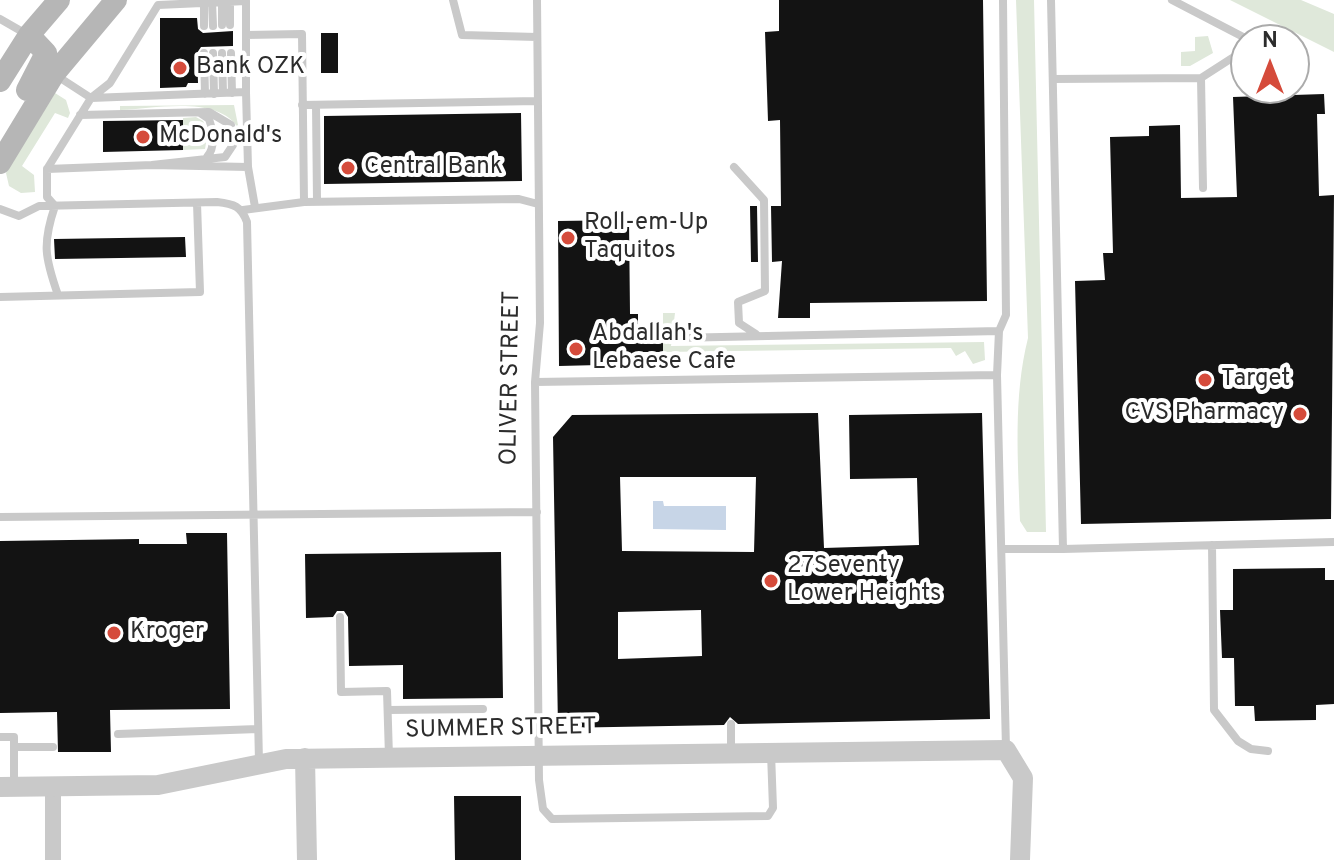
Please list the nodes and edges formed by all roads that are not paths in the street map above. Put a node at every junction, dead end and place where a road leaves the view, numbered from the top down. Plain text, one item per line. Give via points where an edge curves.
1 (59, 0) edge
2 (116, 0) edge
3 (453, 0) edge
4 (537, 0) edge
5 (1003, 0) edge
6 (1051, 0) edge
7 (1172, 0) edge
8 (217, 2) edge
9 (0, 19) edge
10 (1230, 30) edge
11 (29, 35) junction
12 (246, 35) junction
13 (537, 37) junction
14 (1230, 59) edge
15 (54, 74) junction
16 (1201, 78) junction
17 (1053, 79) junction
18 (0, 81) edge
19 (246, 92) junction
20 (218, 93) junction
21 (91, 98) junction
22 (538, 101) junction
23 (302, 105) junction
24 (316, 105) junction
25 (199, 113) junction
26 (80, 115) junction
27 (207, 157) junction
28 (0, 163) edge
29 (152, 165) junction
30 (248, 167) junction
31 (734, 167) dead end
32 (47, 169) junction
33 (1203, 188) dead end
34 (317, 201) junction
35 (304, 202) junction
36 (197, 203) junction
37 (538, 204) junction
38 (55, 206) junction
39 (255, 207) junction
40 (0, 209) edge
41 (243, 210) junction
42 (58, 295) junction
43 (0, 297) edge
44 (999, 331) junction
45 (764, 336) junction
46 (675, 338) dead end
47 (997, 375) junction
48 (535, 382) junction
49 (537, 512) junction
50 (253, 516) junction
51 (0, 517) edge
52 (1334, 542) edge
53 (1212, 545) junction
54 (1003, 549) junction
55 (1063, 549) junction
56 (340, 617) dead end
57 (483, 709) dead end
58 (388, 710) junction
59 (731, 724) dead end
60 (258, 729) junction
61 (118, 734) dead end
62 (0, 737) edge
63 (14, 747) junction
64 (53, 747) dead end
65 (1006, 750) junction
66 (1268, 751) dead end
67 (731, 752) junction
68 (771, 752) junction
69 (539, 756) junction
70 (389, 757) junction
71 (305, 758) junction
72 (259, 762) junction
73 (7, 787) edge
74 (53, 787) junction
75 (53, 860) edge
76 (307, 860) edge
77 (1020, 860) edge

1 - 11 main road
2 - 15 main road
3 - 13 lane via 462,35
4 - 13 lane, OLIVER STREET
5 - 44 lane via 1006,315
6 - 17 lane
7 - 10 lane
8 - 8 lane via 217,26
8 - 12 lane via 246,1
8 - 21 lane via 158,5 110,83
9 - 11 lane
11 - 18 main road
11 - 28 main road via 46,53 10,120
12 - 19 lane
12 - 23 lane via 302,34
13 - 22 lane, OLIVER STREET
14 - 16 lane
15 - 21 lane
15 - 28 main road
16 - 17 lane
16 - 33 lane
17 - 55 lane
19 - 20 lane
19 - 30 lane
20 - 20 lane via 218,53
20 - 21 lane
21 - 26 lane
22 - 24 lane
22 - 37 lane, OLIVER STREET
23 - 24 lane
23 - 35 lane
24 - 34 lane
25 - 26 lane
25 - 27 lane via 209,119 213,133
25 - 27 lane via 219,115 233,131 233,145 225,157
26 - 32 lane
27 - 29 lane
29 - 30 lane
29 - 32 lane
30 - 39 lane
31 - 45 lane via 764,200 765,291 738,302 739,323
32 - 38 lane via 47,197
34 - 35 lane
34 - 37 lane via 519,199
35 - 39 lane
36 - 38 lane
36 - 41 lane via 233,204
36 - 42 lane via 200,292
37 - 48 lane, OLIVER STREET via 540,323
38 - 40 lane via 39,206 19,216
38 - 42 lane via 45,236 45,260
39 - 41 lane
41 - 50 lane
42 - 43 lane
44 - 45 lane
44 - 47 lane
45 - 46 lane
47 - 48 lane
47 - 54 lane
48 - 49 lane, OLIVER STREET
49 - 50 lane
49 - 69 lane, OLIVER STREET
50 - 51 lane
50 - 60 lane
52 - 53 lane
53 - 55 lane
53 - 66 lane via 1214,710 1238,741
54 - 55 lane
54 - 65 lane
56 - 58 lane via 341,692 387,691
57 - 58 lane
58 - 70 lane
59 - 67 lane
60 - 61 lane
60 - 72 lane
62 - 63 lane via 14,737
63 - 64 lane
63 - 73 lane
65 - 68 street, SUMMER STREET
65 - 77 street via 1023,778
67 - 68 street, SUMMER STREET
67 - 69 street, SUMMER STREET
68 - 69 lane, OLIVER STREET via 773,808 768,816 552,819 543,809
69 - 70 street, SUMMER STREET
70 - 71 street, SUMMER STREET
71 - 72 street, SUMMER STREET
71 - 76 street
72 - 74 street, SUMMER STREET via 158,785
73 - 74 street, SUMMER STREET
74 - 75 street

